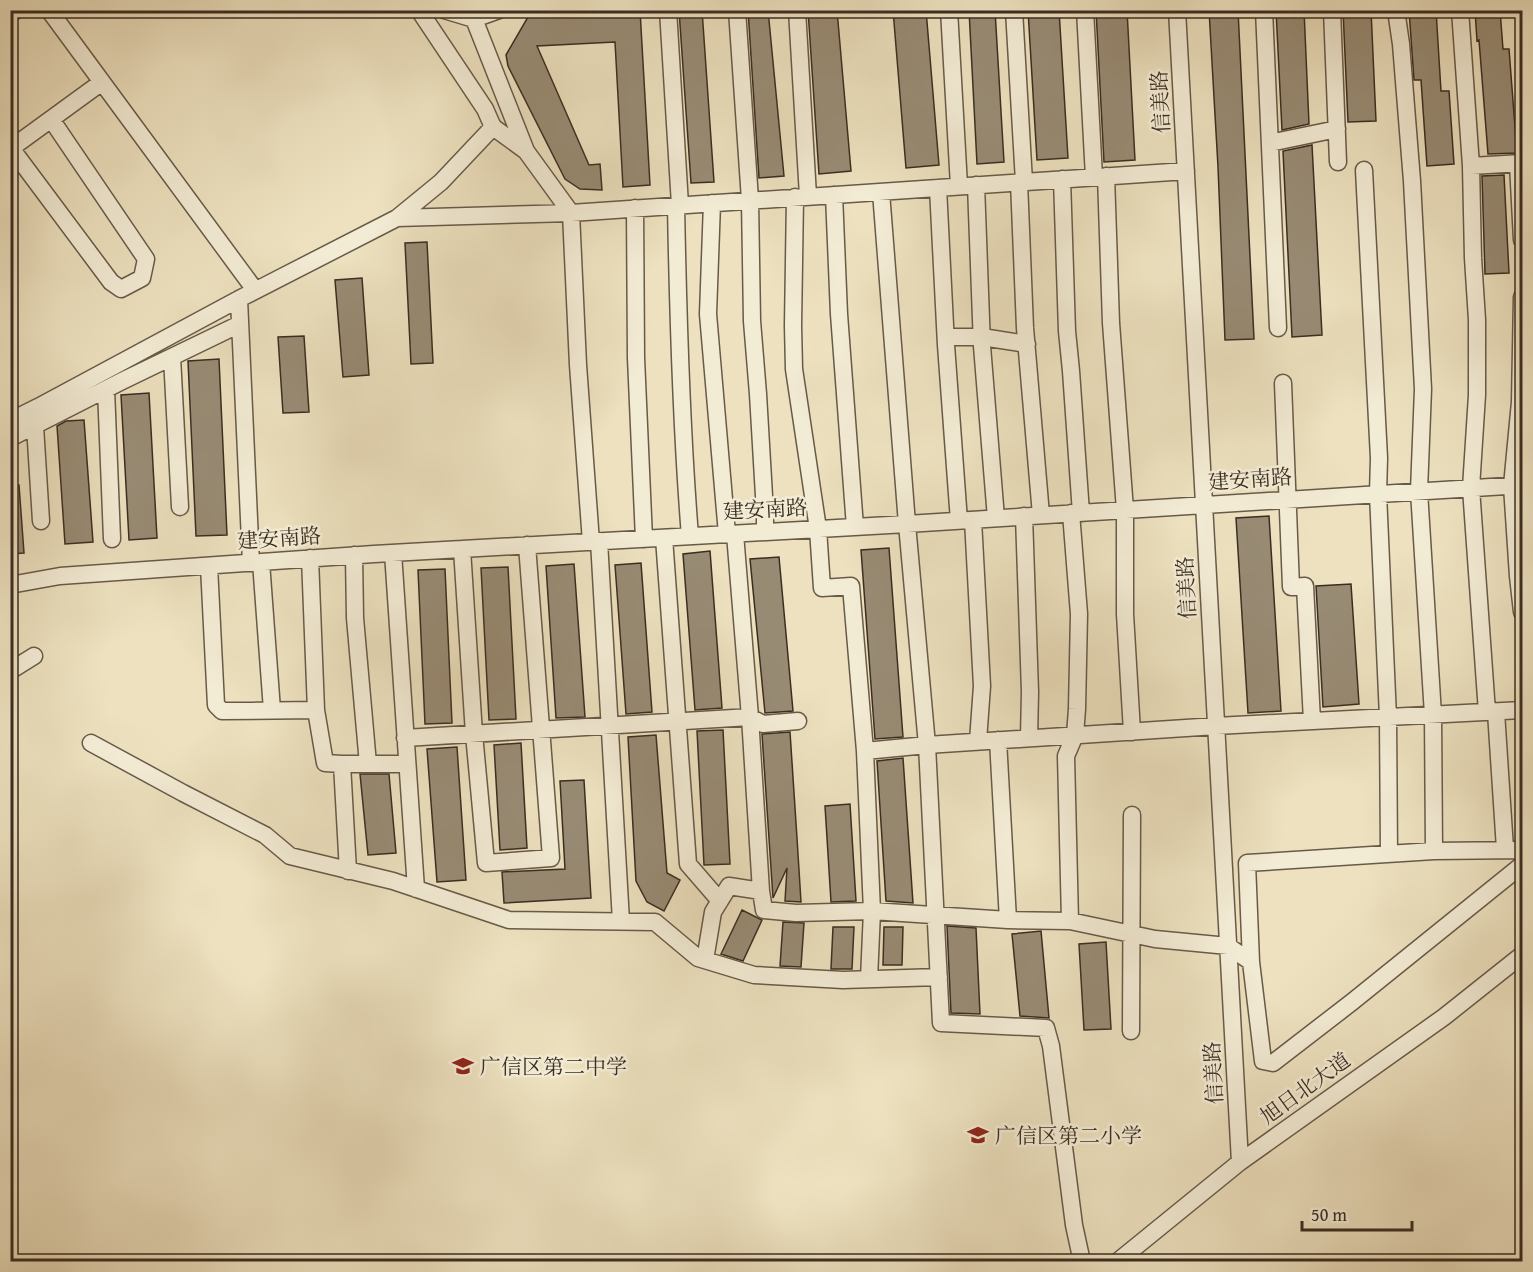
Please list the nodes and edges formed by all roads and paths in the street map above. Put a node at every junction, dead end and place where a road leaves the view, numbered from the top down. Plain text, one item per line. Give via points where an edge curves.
1 (16, 10) edge
2 (49, 10) edge
3 (419, 10) edge
4 (444, 10) edge
5 (500, 10) edge
6 (668, 10) edge
7 (737, 10) edge
8 (796, 10) edge
9 (949, 10) edge
10 (1014, 10) edge
11 (1086, 10) edge
12 (1177, 10) edge
13 (1264, 10) edge
14 (1332, 10) edge
15 (1396, 10) edge
16 (1460, 10) edge
17 (10, 15) edge
18 (474, 20) junction
19 (102, 82) junction
20 (51, 119) junction
21 (493, 127) junction
22 (1337, 129) junction
23 (1270, 143) junction
24 (11, 149) edge
25 (526, 151) junction
26 (1338, 162) dead end
27 (1520, 163) edge
28 (1472, 166) junction
29 (1364, 170) dead end
30 (1186, 171) junction
31 (1100, 177) junction
32 (1062, 179) junction
33 (1022, 182) junction
34 (967, 186) junction
35 (938, 188) junction
36 (880, 192) junction
37 (834, 195) junction
38 (801, 197) junction
39 (750, 200) junction
40 (712, 203) junction
41 (678, 205) junction
42 (635, 208) junction
43 (571, 213) junction
44 (397, 218) junction
45 (1522, 240) edge
46 (255, 290) junction
47 (1522, 297) edge
48 (239, 298) junction
49 (240, 324) junction
50 (1278, 328) dead end
51 (946, 337) junction
52 (982, 337) junction
53 (1027, 344) junction
54 (172, 357) junction
55 (1283, 383) dead end
56 (106, 389) junction
57 (10, 421) edge
58 (35, 426) junction
59 (10, 438) edge
60 (1517, 485) edge
61 (1471, 488) junction
62 (1419, 491) junction
63 (1378, 494) junction
64 (1288, 500) junction
65 (1204, 505) junction
66 (180, 507) dead end
67 (1125, 510) junction
68 (1076, 513) junction
69 (1032, 516) junction
70 (996, 518) junction
71 (966, 520) junction
72 (41, 521) dead end
73 (907, 524) junction
74 (855, 527) junction
75 (818, 529) junction
76 (765, 532) junction
77 (731, 534) junction
78 (690, 536) junction
79 (664, 538) junction
80 (112, 539) dead end
81 (644, 539) junction
82 (595, 541) junction
83 (527, 545) junction
84 (462, 549) junction
85 (393, 553) junction
86 (354, 555) junction
87 (310, 558) junction
88 (256, 562) junction
89 (209, 566) junction
90 (10, 585) edge
91 (1522, 612) edge
92 (34, 656) dead end
93 (10, 671) edge
94 (273, 710) junction
95 (316, 710) junction
96 (1522, 710) edge
97 (1492, 712) junction
98 (1433, 715) junction
99 (750, 717) junction
100 (1388, 717) junction
101 (798, 721) dead end
102 (1312, 721) junction
103 (678, 722) junction
104 (610, 726) junction
105 (1216, 726) junction
106 (540, 730) junction
107 (1132, 732) junction
108 (474, 734) junction
109 (1075, 735) junction
110 (405, 738) junction
111 (1029, 738) junction
112 (998, 740) junction
113 (978, 741) junction
114 (91, 743) dead end
115 (927, 745) junction
116 (865, 751) junction
117 (342, 764) junction
118 (368, 764) junction
119 (407, 764) junction
120 (1132, 815) dead end
121 (1505, 849) junction
122 (1522, 850) edge
123 (1434, 851) junction
124 (1389, 854) junction
125 (1522, 865) edge
126 (348, 870) junction
127 (416, 889) junction
128 (761, 891) junction
129 (720, 901) junction
130 (872, 911) junction
131 (936, 914) junction
132 (1008, 920) junction
133 (621, 921) junction
134 (1070, 921) junction
135 (1132, 934) junction
136 (1228, 946) junction
137 (1522, 955) edge
138 (705, 960) junction
139 (1251, 962) junction
140 (939, 977) junction
141 (869, 979) junction
142 (1131, 1030) dead end
143 (1240, 1162) junction
144 (1082, 1262) edge
145 (1117, 1262) edge

1 - 17 street
2 - 19 street
3 - 21 street
4 - 18 street
5 - 18 street
6 - 41 street
7 - 39 street
8 - 38 street
9 - 34 street
10 - 33 street
11 - 31 street
12 - 30 street, 信美路
13 - 23 street
14 - 22 street
15 - 62 street via 1412,181 1423,389
16 - 28 street
18 - 25 street
19 - 20 street
19 - 46 street
20 - 24 street
20 - 24 street via 146,259 142,278 121,289 111,282
21 - 25 street
21 - 44 street via 441,182
22 - 23 street
22 - 26 street
23 - 50 street
25 - 43 street
27 - 28 street
27 - 45 street
28 - 61 street via 1477,395
29 - 63 street
30 - 31 street
30 - 65 street, 信美路
31 - 32 street
31 - 67 street
32 - 33 street
32 - 68 street
33 - 34 street
33 - 53 street
34 - 35 street
34 - 52 street
35 - 36 street
35 - 51 street
36 - 37 street
36 - 73 street
37 - 38 street
37 - 74 street
38 - 39 street
38 - 75 street via 794,369
39 - 40 street
39 - 76 street via 752,321
40 - 41 street
40 - 77 street via 708,314
41 - 42 street
41 - 78 street via 678,323
42 - 43 street
42 - 81 street via 636,357
43 - 44 street
43 - 82 street via 578,365
44 - 46 street
46 - 48 street
47 - 60 street
48 - 49 street
48 - 57 street
49 - 54 street
49 - 88 street
51 - 52 street
51 - 71 street
52 - 53 street
52 - 70 street
53 - 69 street
54 - 56 street
54 - 66 street
55 - 64 street
56 - 58 street
56 - 80 street
58 - 59 street
58 - 72 street
60 - 61 street, 建安南路
60 - 91 street
61 - 62 street, 建安南路
61 - 97 street
62 - 63 street, 建安南路
62 - 98 street
63 - 64 street, 建安南路
63 - 100 street
64 - 65 street, 建安南路
64 - 102 street via 1291,587 1305,586
65 - 67 street, 建安南路
65 - 105 street, 信美路
67 - 68 street, 建安南路
67 - 107 street via 1125,614
68 - 69 street, 建安南路
68 - 109 street via 1079,614
69 - 70 street, 建安南路
69 - 111 street
70 - 71 street, 建安南路
71 - 73 street, 建安南路
71 - 113 street via 982,686
73 - 74 street, 建安南路
73 - 115 street
74 - 75 street, 建安南路
75 - 76 street, 建安南路
75 - 116 street via 822,588 851,586
76 - 77 street, 建安南路
77 - 78 street, 建安南路
77 - 99 street
78 - 79 street, 建安南路
79 - 81 street, 建安南路
79 - 103 street
81 - 82 street, 建安南路
82 - 83 street, 建安南路
82 - 104 street
83 - 84 street, 建安南路
83 - 106 street
84 - 85 street, 建安南路
84 - 108 street
85 - 86 street, 建安南路
85 - 110 street
86 - 87 street, 建安南路
86 - 118 street via 355,618
87 - 88 street, 建安南路
87 - 95 street
88 - 89 street, 建安南路
88 - 94 street
89 - 90 street, 建安南路 via 60,576
89 - 94 street via 216,705 222,711
92 - 93 street
94 - 95 street
95 - 117 street via 325,763
96 - 97 street
97 - 98 street
97 - 121 street
98 - 100 street
98 - 123 street
99 - 101 street via 763,724
99 - 103 street
99 - 128 street
100 - 102 street
100 - 124 street
102 - 105 street
103 - 104 street
103 - 129 street via 688,864
104 - 106 street
104 - 133 street
105 - 107 street
105 - 136 street, 信美路
106 - 108 street
106 - 108 street via 551,858 486,863
107 - 109 street
108 - 110 street
109 - 111 street
109 - 134 street via 1066,756
110 - 119 street
111 - 112 street
112 - 113 street
112 - 132 street
113 - 115 street
114 - 126 street via 265,835 290,856
115 - 116 street
115 - 131 street
116 - 130 street
117 - 118 street
117 - 126 street
118 - 119 street
119 - 127 street
120 - 135 street
121 - 122 street
121 - 123 street
123 - 124 street
124 - 139 street via 1247,863
125 - 139 street via 1273,1063 1263,1061
126 - 127 street
127 - 133 street via 509,920
128 - 129 street via 729,886
128 - 130 street via 764,910
129 - 138 street via 713,912
130 - 131 street
130 - 141 street
131 - 132 street
131 - 140 street
132 - 134 street
133 - 138 street via 655,922
134 - 135 street
135 - 136 street
135 - 142 street
136 - 139 street
136 - 143 street, 信美路
137 - 143 street, 旭日北大道 via 1444,1017
138 - 141 street via 754,975
140 - 141 street
140 - 144 street via 941,1023 1046,1028
143 - 145 street, 旭日北大道

